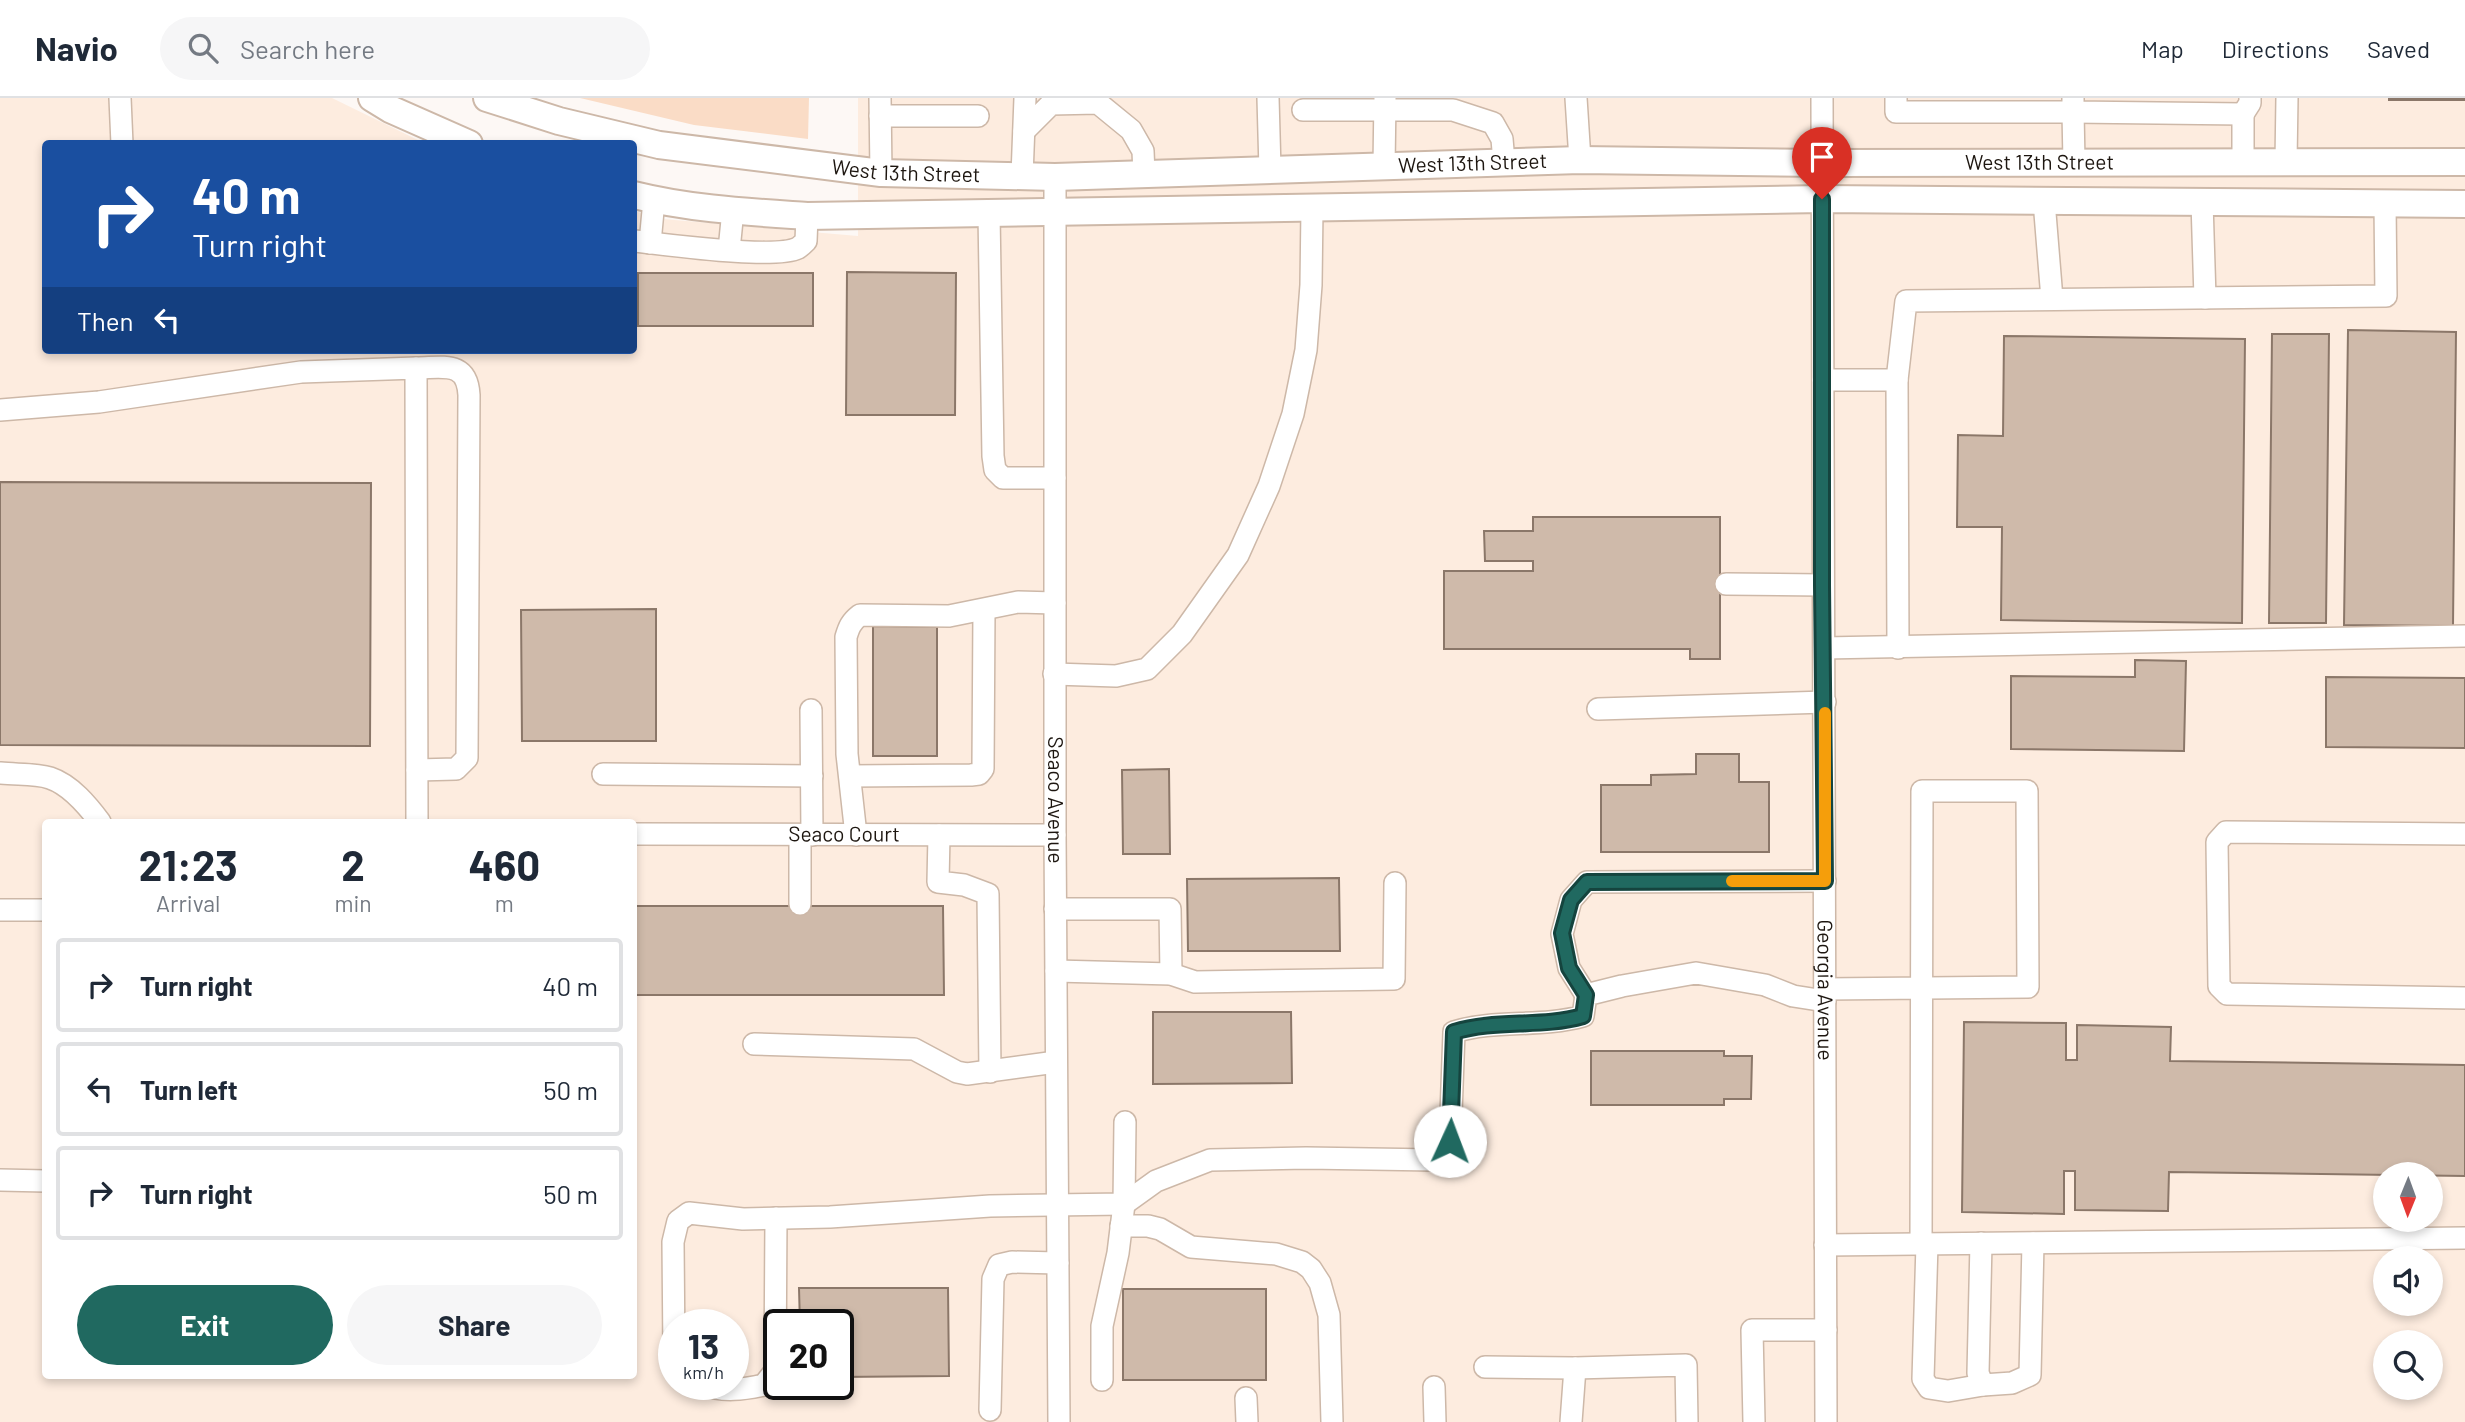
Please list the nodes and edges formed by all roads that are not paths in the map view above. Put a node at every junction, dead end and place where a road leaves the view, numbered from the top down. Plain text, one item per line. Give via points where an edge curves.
1 (120, 98) edge
2 (372, 98) edge
3 (487, 98) edge
4 (1025, 98) edge
5 (1268, 98) edge
6 (1576, 98) edge
7 (1822, 98) edge
8 (1896, 98) edge
9 (2287, 98) edge
10 (1384, 104) edge
11 (2073, 105) edge
12 (2246, 106) edge
13 (880, 107) edge
14 (1303, 110) dead end
15 (978, 116) dead end
16 (1024, 131) junction
17 (122, 140) edge
18 (454, 140) edge
19 (1580, 160) junction
20 (2243, 161) junction
21 (2286, 161) junction
22 (1504, 162) junction
23 (2074, 162) junction
24 (2465, 162) edge
25 (1822, 163) junction
26 (1384, 166) junction
27 (1270, 170) junction
28 (881, 173) junction
29 (1144, 174) junction
30 (1022, 176) junction
31 (1055, 177) junction
32 (644, 197) edge
33 (1822, 199) junction
34 (2044, 201) junction
35 (2202, 202) junction
36 (2385, 204) junction
37 (2465, 204) edge
38 (1312, 209) junction
39 (733, 210) junction
40 (1055, 213) junction
41 (989, 214) junction
42 (807, 216) junction
43 (642, 242) edge
44 (729, 250) junction
45 (2204, 298) junction
46 (2052, 299) junction
47 (416, 368) junction
48 (1823, 380) junction
49 (1897, 380) junction
50 (0, 410) edge
51 (1055, 478) junction
52 (1726, 584) dead end
53 (1822, 585) junction
54 (1055, 603) junction
55 (984, 610) junction
56 (2465, 636) edge
57 (1824, 648) junction
58 (1898, 649) junction
59 (1055, 674) junction
60 (1825, 702) junction
61 (1598, 709) dead end
62 (811, 710) dead end
63 (417, 771) junction
64 (0, 773) edge
65 (603, 774) dead end
66 (812, 776) junction
67 (850, 776) junction
68 (98, 819) edge
69 (417, 819) edge
70 (637, 834) edge
71 (2465, 834) edge
72 (806, 835) junction
73 (856, 835) junction
74 (939, 835) junction
75 (1055, 835) junction
76 (1825, 881) junction
77 (1395, 883) dead end
78 (800, 904) dead end
79 (1055, 909) junction
80 (0, 910) edge
81 (42, 910) edge
82 (1056, 971) junction
83 (1171, 974) junction
84 (1922, 988) junction
85 (1586, 995) junction
86 (1825, 995) junction
87 (2465, 998) edge
88 (754, 1044) dead end
89 (1056, 1062) junction
90 (989, 1072) junction
91 (1125, 1122) dead end
92 (0, 1180) edge
93 (42, 1181) edge
94 (1058, 1204) junction
95 (1124, 1204) junction
96 (776, 1218) junction
97 (1121, 1226) junction
98 (2465, 1238) edge
99 (1980, 1243) junction
100 (2033, 1243) junction
101 (1924, 1244) junction
102 (1825, 1245) junction
103 (1058, 1263) junction
104 (674, 1309) edge
105 (1826, 1330) junction
106 (1485, 1367) dead end
107 (1575, 1368) junction
108 (1102, 1380) dead end
109 (1983, 1385) junction
110 (1434, 1387) dead end
111 (749, 1388) edge
112 (1246, 1398) dead end
113 (990, 1410) dead end
114 (1059, 1422) edge
115 (1247, 1422) edge
116 (1332, 1422) edge
117 (1435, 1422) edge
118 (1571, 1422) edge
119 (1687, 1422) edge
120 (1755, 1422) edge
121 (1826, 1422) edge

1 - 17 street
2 - 18 main road
3 - 28 main road, West 13th Street via 659,145
4 - 16 street
5 - 27 street
6 - 19 street
7 - 25 street, Georgia Avenue
8 - 11 street via 1896,112
9 - 21 street
10 - 14 street
10 - 22 street via 1453,110 1493,123 1502,139
10 - 26 street
11 - 12 street
11 - 23 street
12 - 20 street
13 - 15 street
13 - 28 street
16 - 29 street via 1051,104 1098,103 1131,130 1143,151
16 - 30 street
19 - 22 main road, West 13th Street
19 - 25 main road, West 13th Street
20 - 21 main road, West 13th Street
20 - 23 main road, West 13th Street
21 - 24 main road, West 13th Street
22 - 26 main road, West 13th Street
23 - 25 main road, West 13th Street
25 - 33 street, Georgia Avenue
26 - 27 main road, West 13th Street
27 - 29 main road, West 13th Street
28 - 30 main road, West 13th Street
29 - 31 main road, West 13th Street
30 - 31 main road, West 13th Street
31 - 40 street, Seaco Avenue
32 - 39 main road, West 13th Street
32 - 43 street
33 - 34 main road, West 13th Street
33 - 38 main road, West 13th Street
33 - 48 street, Georgia Avenue
34 - 35 main road, West 13th Street
34 - 46 street
35 - 36 main road, West 13th Street
35 - 45 street
36 - 37 main road, West 13th Street
36 - 45 street via 2386,296
38 - 40 main road, West 13th Street
38 - 59 street via 1306,350 1293,414 1269,486 1238,555 1182,634 1147,669 1115,676
39 - 42 main road, West 13th Street
39 - 44 street
40 - 41 main road, West 13th Street
40 - 51 street, Seaco Avenue
41 - 42 main road, West 13th Street
41 - 51 street via 995,470 1003,478
42 - 44 street via 806,241 796,249
43 - 44 street
45 - 46 street
46 - 49 street via 1906,301
47 - 50 street via 301,372 99,402
47 - 63 street
47 - 63 street via 459,370 469,384 467,758 456,769
48 - 49 street
48 - 53 street, Georgia Avenue
49 - 58 street
51 - 54 street, Seaco Avenue
52 - 53 street
53 - 57 street, Georgia Avenue
54 - 55 street via 1018,602
54 - 59 street, Seaco Avenue
55 - 67 street via 948,616 860,615 853,620 846,637
55 - 67 street via 983,769 979,774
56 - 58 street
57 - 58 street
57 - 60 street, Georgia Avenue
59 - 75 street, Seaco Avenue
60 - 61 street
60 - 76 street, Georgia Avenue
62 - 66 street
63 - 69 street
64 - 68 street via 56,781
65 - 66 street
66 - 72 street
67 - 73 street
70 - 72 street, Seaco Court
71 - 87 street via 2226,832 2217,842 2218,986 2227,993
72 - 73 street, Seaco Court
72 - 78 street
73 - 74 street, Seaco Court
74 - 75 street, Seaco Court
74 - 90 street via 938,882 988,894
75 - 79 street, Seaco Avenue
76 - 85 street via 1587,882 1571,900 1562,933 1569,968
76 - 86 street, Georgia Avenue
77 - 83 street via 1394,979 1195,982
79 - 82 street, Seaco Avenue
79 - 83 street via 1170,909
80 - 81 street
82 - 83 street
82 - 89 street, Seaco Avenue
84 - 84 street via 2028,987 2026,791 1922,791
84 - 86 street
84 - 101 street
85 - 86 street via 1696,973 1765,985 1793,996
85 - 95 street via 1583,1016 1563,1022 1472,1026 1454,1032 1450,1141 1434,1160 1210,1160 1156,1181
86 - 102 street, Georgia Avenue
88 - 90 street via 914,1048 957,1072
89 - 90 street
89 - 94 street, Seaco Avenue
91 - 95 street
92 - 93 street
94 - 95 street
94 - 96 street
94 - 103 street, Seaco Avenue
95 - 97 street
96 - 104 street via 689,1213 678,1221 673,1242
96 - 111 street via 775,1371 764,1385
97 - 108 street via 1102,1326
97 - 116 street via 1160,1229 1191,1247 1276,1254 1311,1269 1329,1315
98 - 100 street
99 - 100 street
99 - 101 street
99 - 109 street via 1978,1373
100 - 109 street via 2030,1375 2012,1383
101 - 102 street
101 - 109 street via 1923,1379 1929,1388 1948,1391
102 - 105 street, Georgia Avenue
103 - 113 street via 999,1265 993,1279
103 - 114 street, Seaco Avenue
105 - 120 street via 1752,1330
105 - 121 street, Georgia Avenue
106 - 107 street
107 - 118 street
107 - 119 street via 1686,1365
110 - 117 street
112 - 115 street

